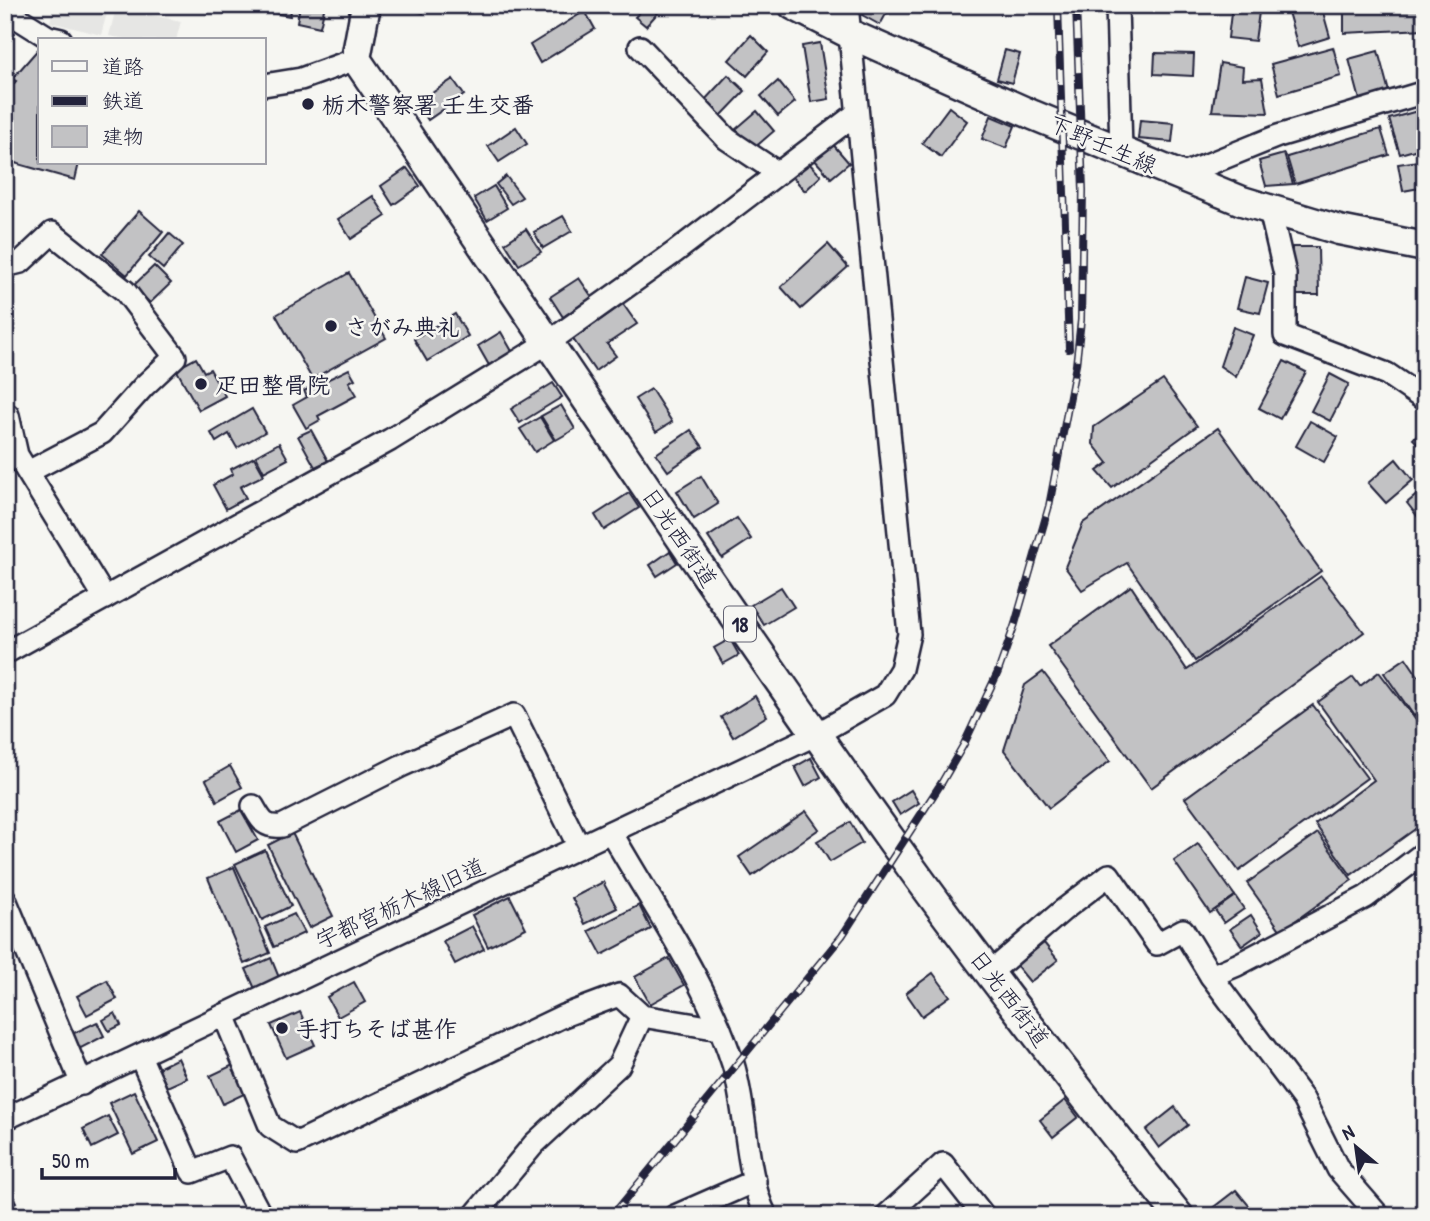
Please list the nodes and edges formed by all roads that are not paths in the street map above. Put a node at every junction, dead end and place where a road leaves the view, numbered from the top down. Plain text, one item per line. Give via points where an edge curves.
1 (366, 5) edge
2 (793, 5) edge
3 (846, 5) edge
4 (1117, 5) edge
5 (5, 10) edge
6 (850, 34) junction
7 (52, 38) edge
8 (640, 47) dead end
9 (356, 59) junction
10 (266, 85) edge
11 (1425, 92) edge
12 (857, 113) junction
13 (1121, 151) junction
14 (778, 173) junction
15 (1179, 176) junction
16 (1270, 210) junction
17 (1425, 247) edge
18 (5, 266) edge
19 (549, 342) junction
20 (1425, 400) edge
21 (5, 415) edge
22 (28, 472) junction
23 (105, 598) junction
24 (5, 653) edge
25 (817, 734) junction
26 (253, 806) dead end
27 (611, 832) junction
28 (579, 847) junction
29 (1425, 852) edge
30 (5, 899) edge
31 (990, 973) junction
32 (1211, 976) junction
33 (224, 1015) junction
34 (642, 1016) junction
35 (720, 1029) junction
36 (140, 1056) junction
37 (82, 1084) junction
38 (5, 1119) edge
39 (755, 1181) junction
40 (261, 1216) edge
41 (474, 1216) edge
42 (675, 1216) edge
43 (766, 1216) edge
44 (886, 1216) edge
45 (984, 1216) edge
46 (1179, 1216) edge
47 (1379, 1216) edge

1 - 9 main road
2 - 6 main road, 下野壬生線
3 - 6 street, 宇都宮栃木線旧道
4 - 13 street
5 - 7 street
6 - 12 street, 宇都宮栃木線旧道
6 - 13 main road, 下野壬生線
8 - 14 street via 727,139
9 - 10 street via 301,79
9 - 19 main road, 日光西街道 / 18
11 - 15 street via 1278,136
12 - 14 street
12 - 25 street, 宇都宮栃木線旧道 via 908,634 901,669 884,695
13 - 15 main road, 下野壬生線
14 - 19 street
15 - 16 main road, 下野壬生線
16 - 17 main road, 下野壬生線
16 - 20 street via 1285,274 1285,335 1387,374
18 - 22 street via 21,262 52,233 125,291 175,358 102,433
19 - 23 street via 390,440
19 - 25 main road, 日光西街道 / 18
21 - 22 street via 17,455
22 - 23 street
23 - 24 street
25 - 27 street, 宇都宮栃木線旧道
25 - 31 main road, 日光西街道 / 18
26 - 28 street via 264,824 282,826 514,715
27 - 28 street, 宇都宮栃木線旧道
27 - 35 street via 704,991
28 - 33 street, 宇都宮栃木線旧道
29 - 32 street via 1366,897
30 - 37 street
31 - 32 street via 1109,876 1157,944 1183,930
31 - 46 main road, 日光西街道 / 18
32 - 47 street via 1303,1099 1338,1169
33 - 34 street via 270,1126 297,1143 563,1016 619,995
33 - 36 street, 宇都宮栃木線旧道
34 - 35 street
34 - 41 street via 619,1065 534,1144
35 - 39 street via 734,1067
36 - 37 street, 宇都宮栃木線旧道
36 - 40 street via 192,1172 230,1157
37 - 38 street, 宇都宮栃木線旧道
39 - 42 street
39 - 43 street
44 - 45 street via 943,1164

